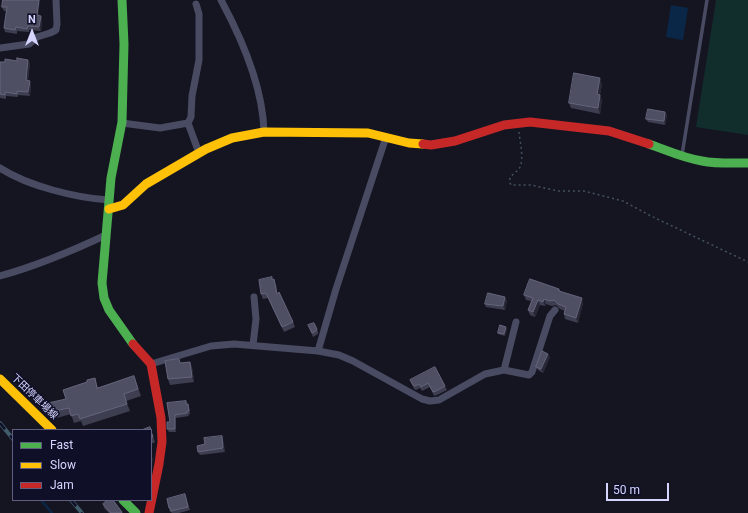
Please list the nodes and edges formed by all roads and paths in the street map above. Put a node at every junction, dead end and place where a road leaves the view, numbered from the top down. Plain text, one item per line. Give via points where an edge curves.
1 (56, 0) edge
2 (122, 0) edge
3 (221, 0) edge
4 (707, 0) edge
5 (196, 4) dead end
6 (0, 48) edge
7 (519, 122) junction
8 (122, 123) junction
9 (188, 123) junction
10 (264, 132) junction
11 (386, 137) junction
12 (199, 153) junction
13 (682, 156) junction
14 (748, 163) edge
15 (0, 168) edge
16 (109, 205) junction
17 (106, 235) junction
18 (748, 262) edge
19 (0, 276) edge
20 (254, 297) dead end
21 (555, 310) dead end
22 (516, 322) dead end
23 (253, 345) junction
24 (318, 351) junction
25 (151, 364) junction
26 (504, 370) junction
27 (0, 379) edge
28 (51, 429) edge
29 (152, 498) edge
30 (124, 501) edge
31 (151, 501) edge
32 (136, 513) edge
33 (149, 513) edge

1 - 6 street via 56,30 23,46
2 - 8 street
3 - 10 street via 235,27 259,90
4 - 13 lane
5 - 9 street via 199,60
7 - 11 street via 443,144 419,145
7 - 13 street via 609,131
7 - 18 path via 522,160 510,178 511,185 532,185 558,191 584,191 623,201
8 - 9 street via 160,128
8 - 16 street via 111,178
9 - 12 street
10 - 11 street via 368,133
10 - 12 street via 232,138
11 - 24 street
12 - 16 street via 146,184 123,204 116,208
13 - 14 street via 715,163
15 - 16 street via 46,188
16 - 17 street
17 - 19 street via 22,270
17 - 25 street via 102,283 104,298 109,310
20 - 23 street via 256,319
21 - 26 street via 550,316 532,372 529,375
22 - 26 street
23 - 24 street
23 - 25 street via 211,346
24 - 26 street via 353,361 430,401 438,400 485,374
25 - 29 street via 158,395 162,442
27 - 28 street, 下田停車場線
30 - 32 street
31 - 33 street

